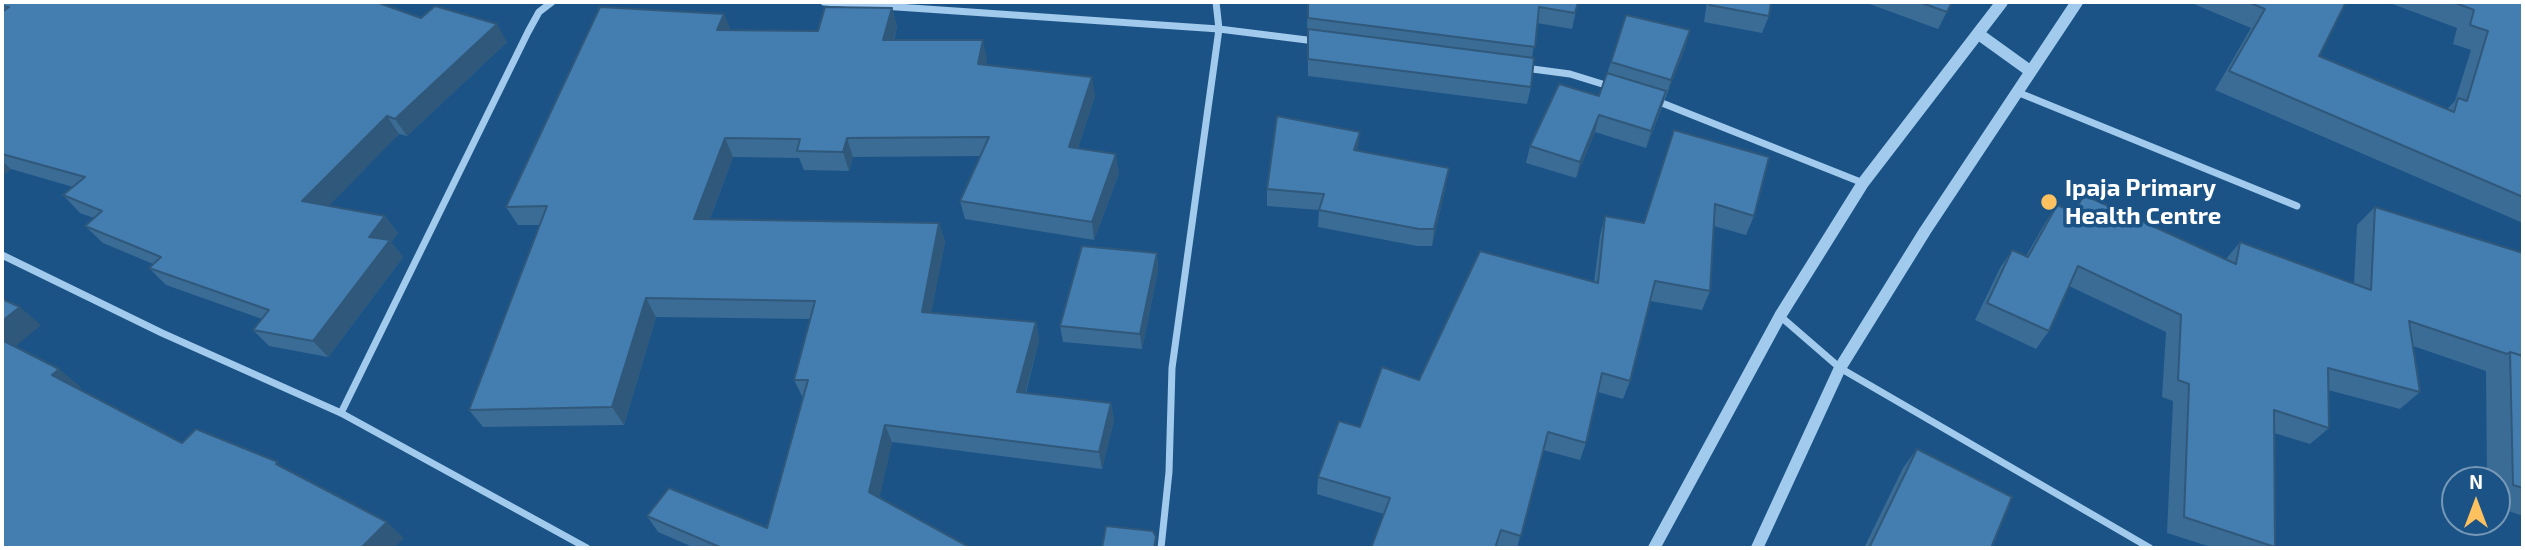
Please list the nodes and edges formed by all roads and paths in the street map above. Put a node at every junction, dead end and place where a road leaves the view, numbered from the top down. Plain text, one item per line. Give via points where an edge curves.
1 (552, 2) edge
2 (824, 2) edge
3 (1216, 2) edge
4 (2002, 2) edge
5 (2077, 2) edge
6 (1219, 29) junction
7 (1980, 35) junction
8 (1327, 43) edge
9 (1516, 67) edge
10 (2030, 71) junction
11 (1618, 89) edge
12 (2016, 92) junction
13 (1653, 99) edge
14 (1863, 183) junction
15 (2297, 206) dead end
16 (2, 255) edge
17 (1780, 316) junction
18 (1840, 368) junction
19 (341, 413) junction
20 (587, 548) edge
21 (1161, 548) edge
22 (1654, 548) edge
23 (1757, 548) edge
24 (2150, 548) edge

1 - 19 street via 539,12 528,32
2 - 6 street
3 - 6 street
4 - 7 street
5 - 10 street
6 - 8 street
6 - 21 street via 1172,368
7 - 10 street
7 - 14 street
9 - 11 street via 1570,74
10 - 12 street
12 - 15 street
12 - 18 street
13 - 14 street
14 - 17 street
16 - 19 street
17 - 18 street
17 - 22 street
18 - 23 street
18 - 24 street
19 - 20 street

